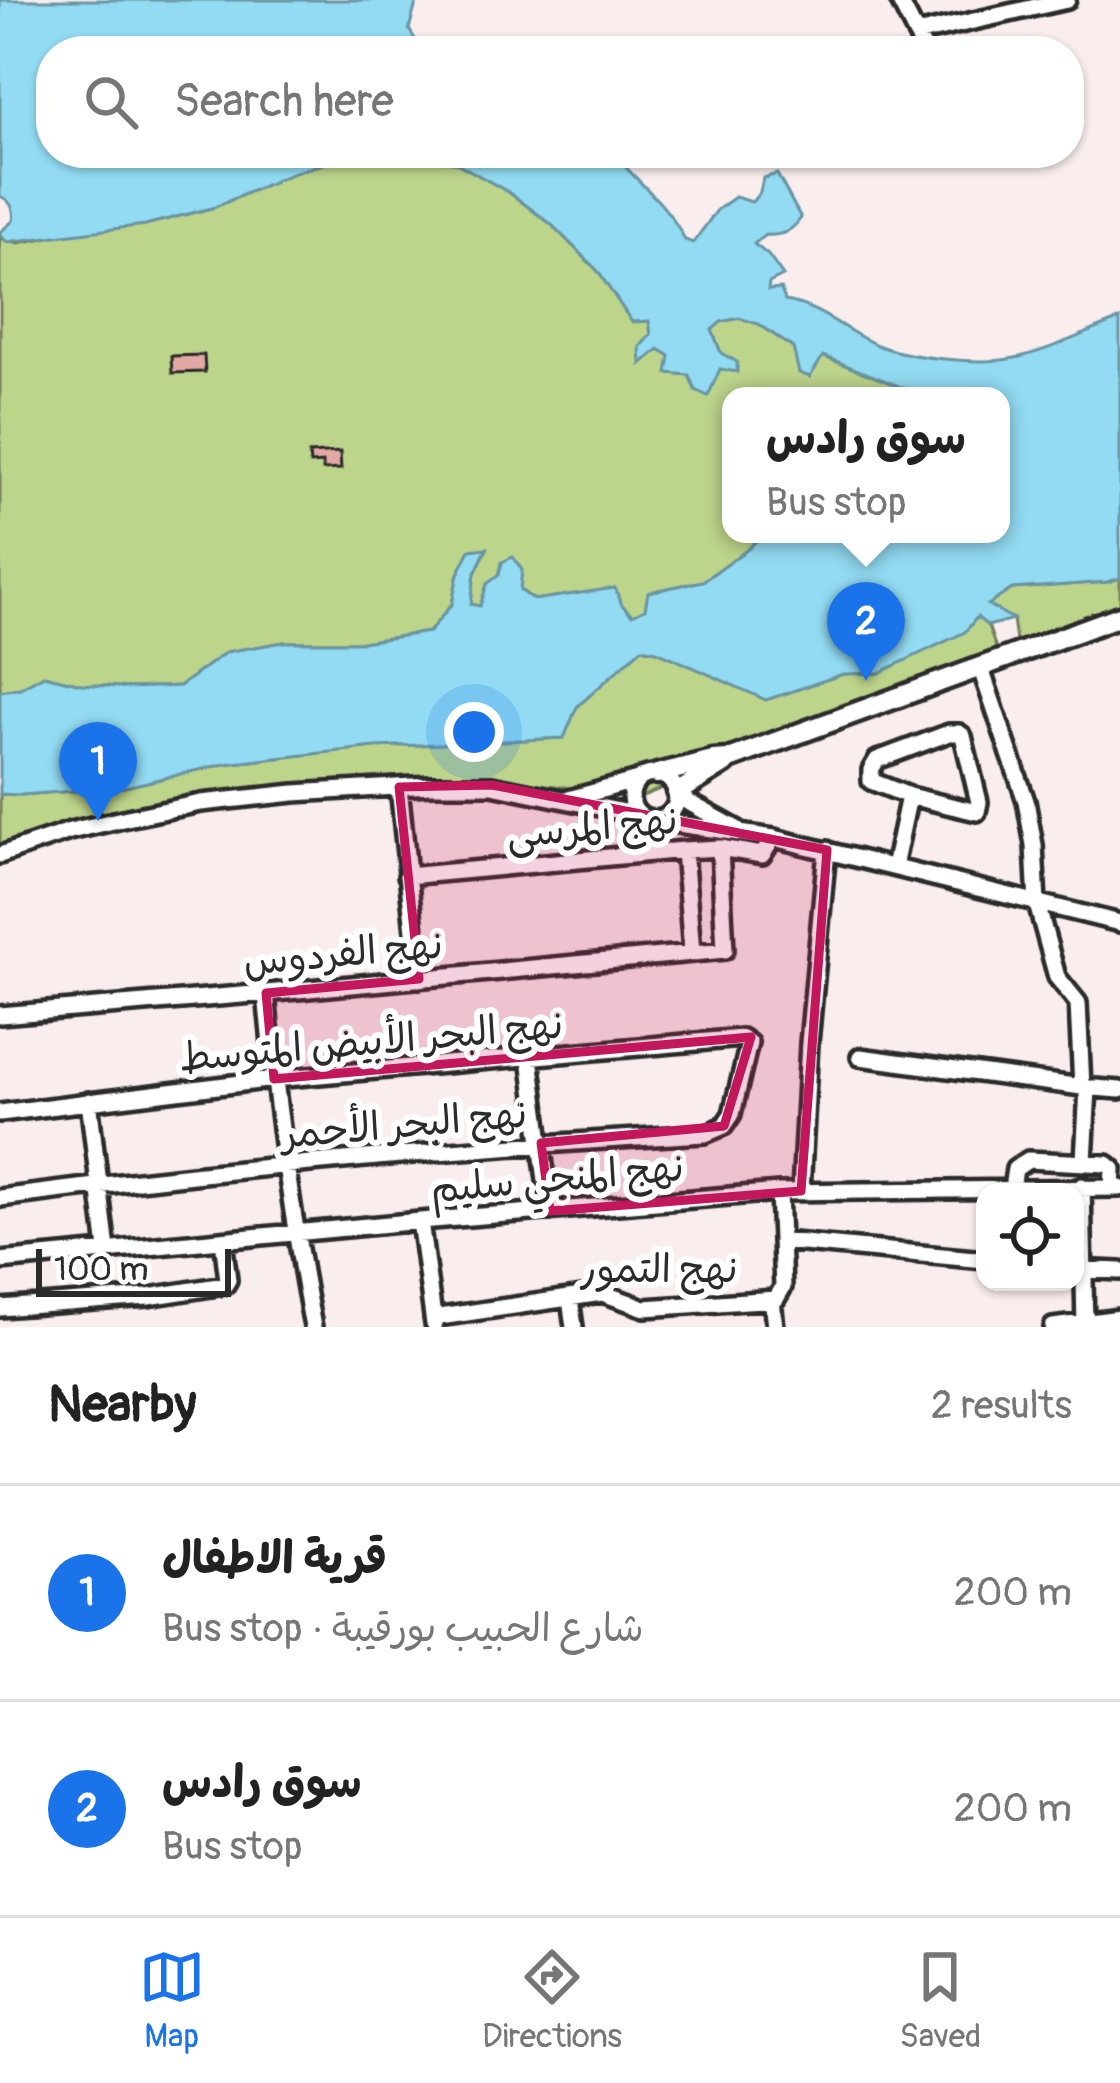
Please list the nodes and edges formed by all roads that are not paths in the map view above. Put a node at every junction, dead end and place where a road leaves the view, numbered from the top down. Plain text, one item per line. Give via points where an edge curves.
1 (899, 0) edge
2 (1066, 0) edge
3 (917, 36) edge
4 (941, 36) edge
5 (1120, 616) edge
6 (981, 669) junction
7 (729, 760) junction
8 (648, 777) junction
9 (399, 787) junction
10 (677, 795) junction
11 (909, 796) junction
12 (562, 801) junction
13 (638, 815) junction
14 (657, 820) junction
15 (745, 833) junction
16 (774, 838) junction
17 (720, 848) junction
18 (684, 850) junction
19 (827, 850) junction
20 (0, 855) edge
21 (894, 867) junction
22 (407, 876) junction
23 (1037, 904) junction
24 (1120, 923) edge
25 (692, 952) junction
26 (418, 979) junction
27 (266, 993) junction
28 (0, 1015) edge
29 (748, 1041) joint
30 (530, 1058) junction
31 (860, 1058) dead end
32 (274, 1079) junction
33 (1085, 1088) junction
34 (1120, 1090) edge
35 (89, 1101) junction
36 (0, 1113) edge
37 (541, 1143) junction
38 (1084, 1161) junction
39 (286, 1167) junction
40 (1012, 1183) edge
41 (1084, 1186) edge
42 (98, 1187) junction
43 (976, 1188) edge
44 (1116, 1188) edge
45 (801, 1190) junction
46 (779, 1192) junction
47 (0, 1198) edge
48 (550, 1210) junction
49 (420, 1221) junction
50 (295, 1234) junction
51 (223, 1240) junction
52 (782, 1241) junction
53 (107, 1250) junction
54 (976, 1259) edge
55 (0, 1261) edge
56 (1084, 1269) edge
57 (1120, 1271) edge
58 (1082, 1291) edge
59 (570, 1299) junction
60 (772, 1300) junction
61 (0, 1308) edge
62 (1120, 1318) edge
63 (431, 1324) edge
64 (1085, 1325) edge
65 (313, 1327) edge
66 (574, 1327) edge
67 (775, 1327) edge
68 (1053, 1327) edge

1 - 3 street
2 - 4 street
5 - 6 main road
6 - 7 main road
6 - 23 street via 1032,824
7 - 8 main road
7 - 10 main road
8 - 10 street via 670,780
8 - 12 street
8 - 13 street via 630,797
9 - 12 street via 492,785
9 - 20 street via 201,803
9 - 22 street
10 - 14 street via 673,811
10 - 15 street
11 - 11 street via 871,781 873,765 959,733 979,811
11 - 21 street
12 - 13 street
13 - 14 street
14 - 15 street
15 - 16 street
16 - 17 street, نهج المرسى via 763,855
16 - 19 street
17 - 18 street, نهج المرسى
17 - 25 street via 725,950
18 - 22 street, نهج المرسى
18 - 25 street
19 - 21 street
19 - 45 street
21 - 23 street
22 - 26 street
23 - 24 street
23 - 33 street via 1058,980 1078,1003
25 - 26 street, نهج الفردوس
26 - 27 street, نهج الفردوس
27 - 28 street, نهج الفردوس
27 - 32 street
29 - 30 street, نهج البحر الأبيض المتوسط
29 - 37 street, نهج البحر الأحمر via 724,1126
30 - 32 street, نهج البحر الأبيض المتوسط
30 - 37 street
31 - 33 street
32 - 35 street, نهج البحر الأبيض المتوسط
32 - 39 street
33 - 34 street
33 - 38 street
35 - 36 street, نهج البحر الأبيض المتوسط
35 - 42 street
37 - 39 street, نهج البحر الأحمر
37 - 48 street
38 - 40 street via 1028,1160
38 - 44 street via 1112,1167
39 - 42 street, نهج البحر الأحمر
39 - 50 street
41 - 44 street, نهج المنجي سليم
42 - 47 street, نهج البحر الأحمر
42 - 53 street
43 - 45 street, نهج المنجي سليم
45 - 46 street, نهج المنجي سليم
46 - 48 street, نهج المنجي سليم
46 - 52 street, نهج التمور
48 - 49 street, نهج المنجي سليم
49 - 50 street, نهج المنجي سليم
49 - 63 street
50 - 51 street, نهج المنجي سليم
50 - 65 street
51 - 53 street, نهج المنجي سليم
51 - 61 street via 225,1285
52 - 54 street
52 - 60 street, نهج التمور via 783,1287
53 - 55 street, نهج المنجي سليم
56 - 57 street
58 - 64 street
59 - 60 street, نهج التمور via 602,1294 645,1308
59 - 63 street, نهج التمور
59 - 66 street
60 - 67 street
62 - 64 street
64 - 68 street

